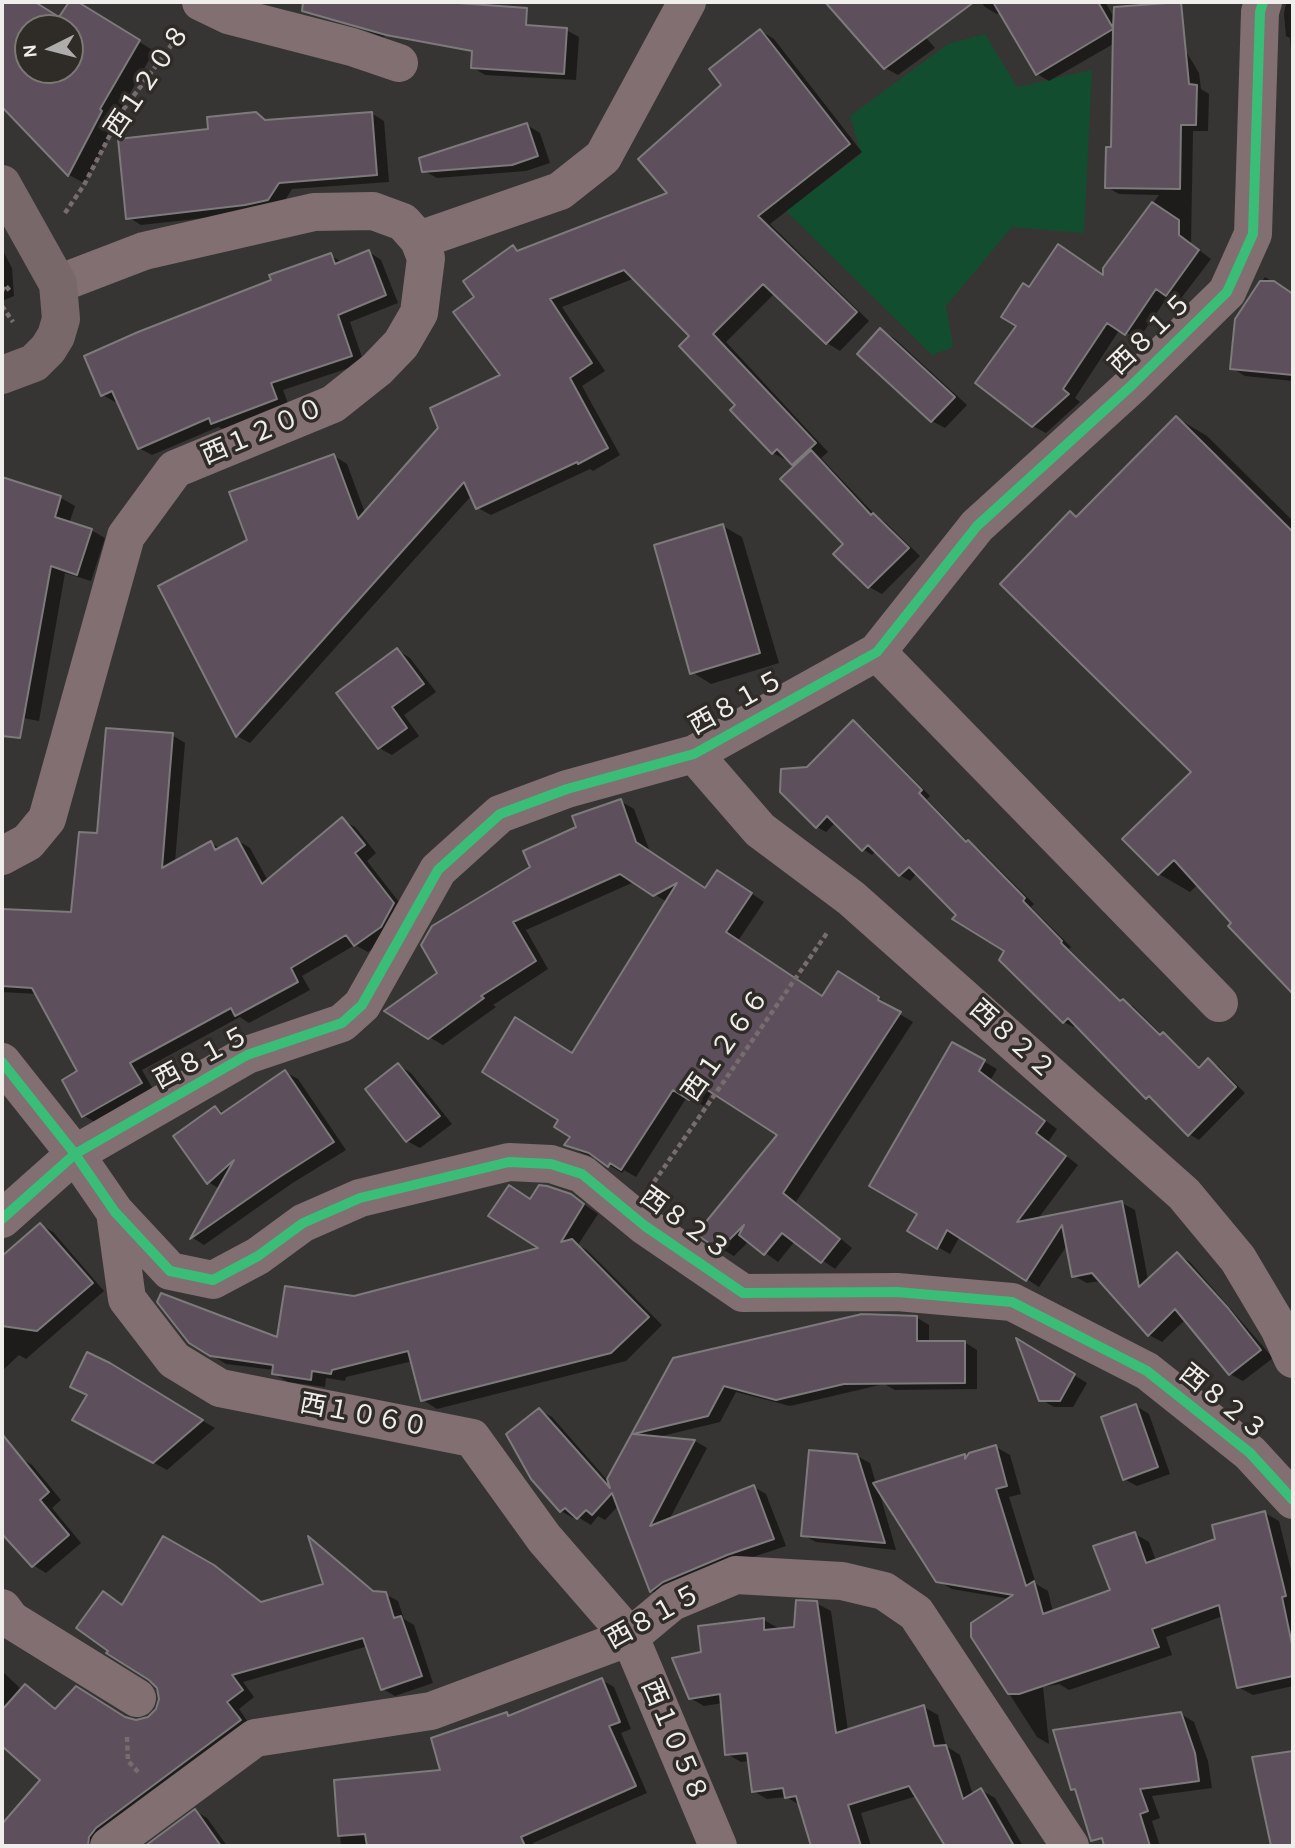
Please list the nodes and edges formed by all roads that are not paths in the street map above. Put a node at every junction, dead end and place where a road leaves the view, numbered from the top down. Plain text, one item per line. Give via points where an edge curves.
1 (687, 2) edge
2 (1263, 2) edge
3 (196, 10) edge
4 (399, 63) dead end
5 (2, 184) edge
6 (419, 240) junction
7 (58, 284) junction
8 (2, 375) edge
9 (877, 652) junction
10 (694, 754) junction
11 (2, 856) edge
12 (1219, 1003) dead end
13 (2, 1062) edge
14 (75, 1154) junction
15 (115, 1212) junction
16 (2, 1219) edge
17 (1293, 1359) edge
18 (1293, 1500) edge
19 (2, 1608) edge
20 (630, 1637) junction
21 (137, 1698) road end
22 (108, 1846) edge
23 (719, 1846) edge
24 (1070, 1846) edge

1 - 6 street via 603,157 560,191
2 - 9 street, 西８１５ via 1253,234 1227,292 977,526
3 - 4 street via 352,47
5 - 7 street
6 - 7 street via 403,222 373,211 314,212 144,251
6 - 11 street, 西１２００ via 426,258 419,313 401,344 377,369 333,404 175,469 125,536 47,819 28,842
7 - 8 street via 61,318 48,349 34,363
9 - 10 street, 西８１５
9 - 12 street
10 - 14 street, 西８１５ via 567,789 500,814 438,870 362,1005 342,1023 247,1055
10 - 17 street, 西８２２ via 760,830 851,898 1184,1195 1238,1259
13 - 14 street
14 - 15 street, 西８２３
14 - 16 street, 西８１５
15 - 18 street, 西８２３ via 170,1271 213,1280 258,1256 303,1223 360,1198 509,1162 551,1164 582,1174 743,1293 897,1292 1012,1301 1147,1371 1250,1453
15 - 20 street, 西１０６０ via 127,1299 174,1360 220,1388 472,1437 544,1538
19 - 21 street via 10,1620
20 - 22 street, 西８１５ via 431,1710 255,1738
20 - 23 street, 西１０５８
20 - 24 street, 西８１５ via 672,1602 736,1575 842,1581 884,1591 916,1613

